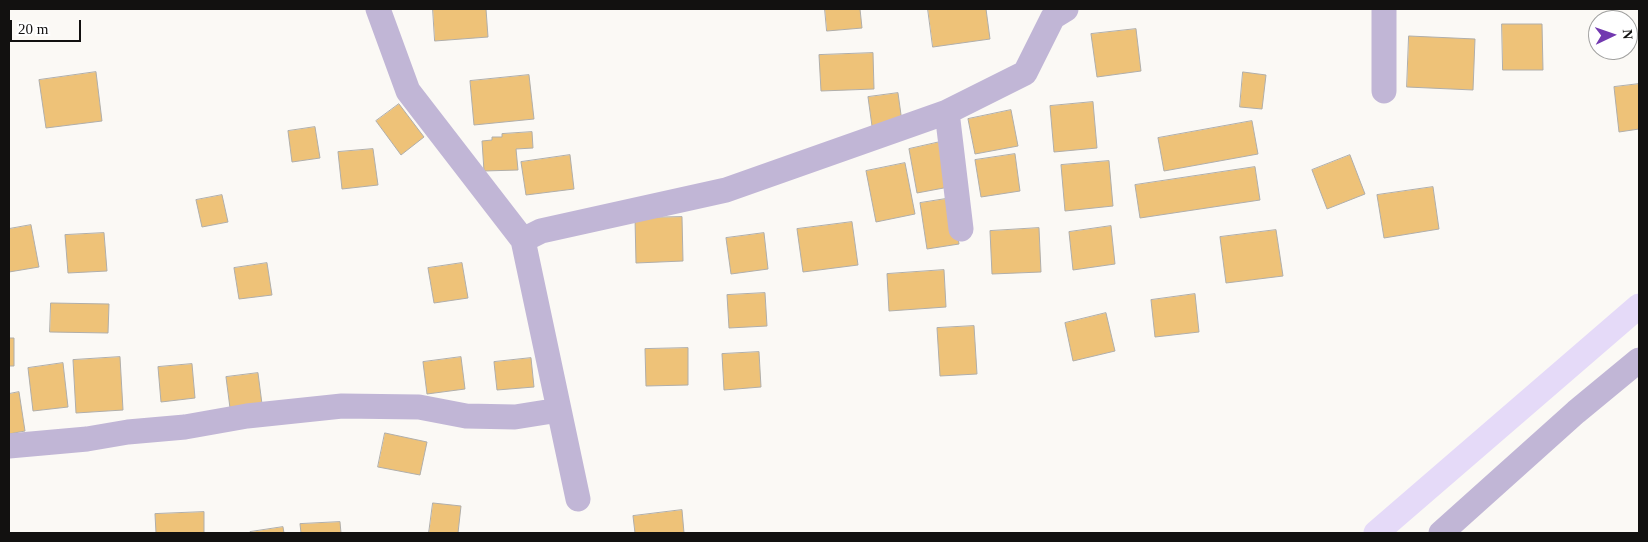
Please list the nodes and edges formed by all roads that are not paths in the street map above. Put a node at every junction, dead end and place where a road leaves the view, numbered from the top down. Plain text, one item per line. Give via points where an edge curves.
1 (378, 9) edge
2 (1066, 9) edge
3 (1384, 9) edge
4 (1384, 91) dead end
5 (947, 112) junction
6 (962, 229) dead end
7 (523, 240) junction
8 (1639, 360) edge
9 (559, 410) junction
10 (9, 446) edge
11 (578, 499) dead end
12 (1441, 533) edge

1 - 7 street via 408,91
2 - 5 street via 1053,17 1025,73
3 - 4 street
5 - 6 street
5 - 7 street via 726,190 541,231
7 - 9 street
8 - 12 street
9 - 10 street via 515,417 466,416 419,407 342,406
9 - 11 street

